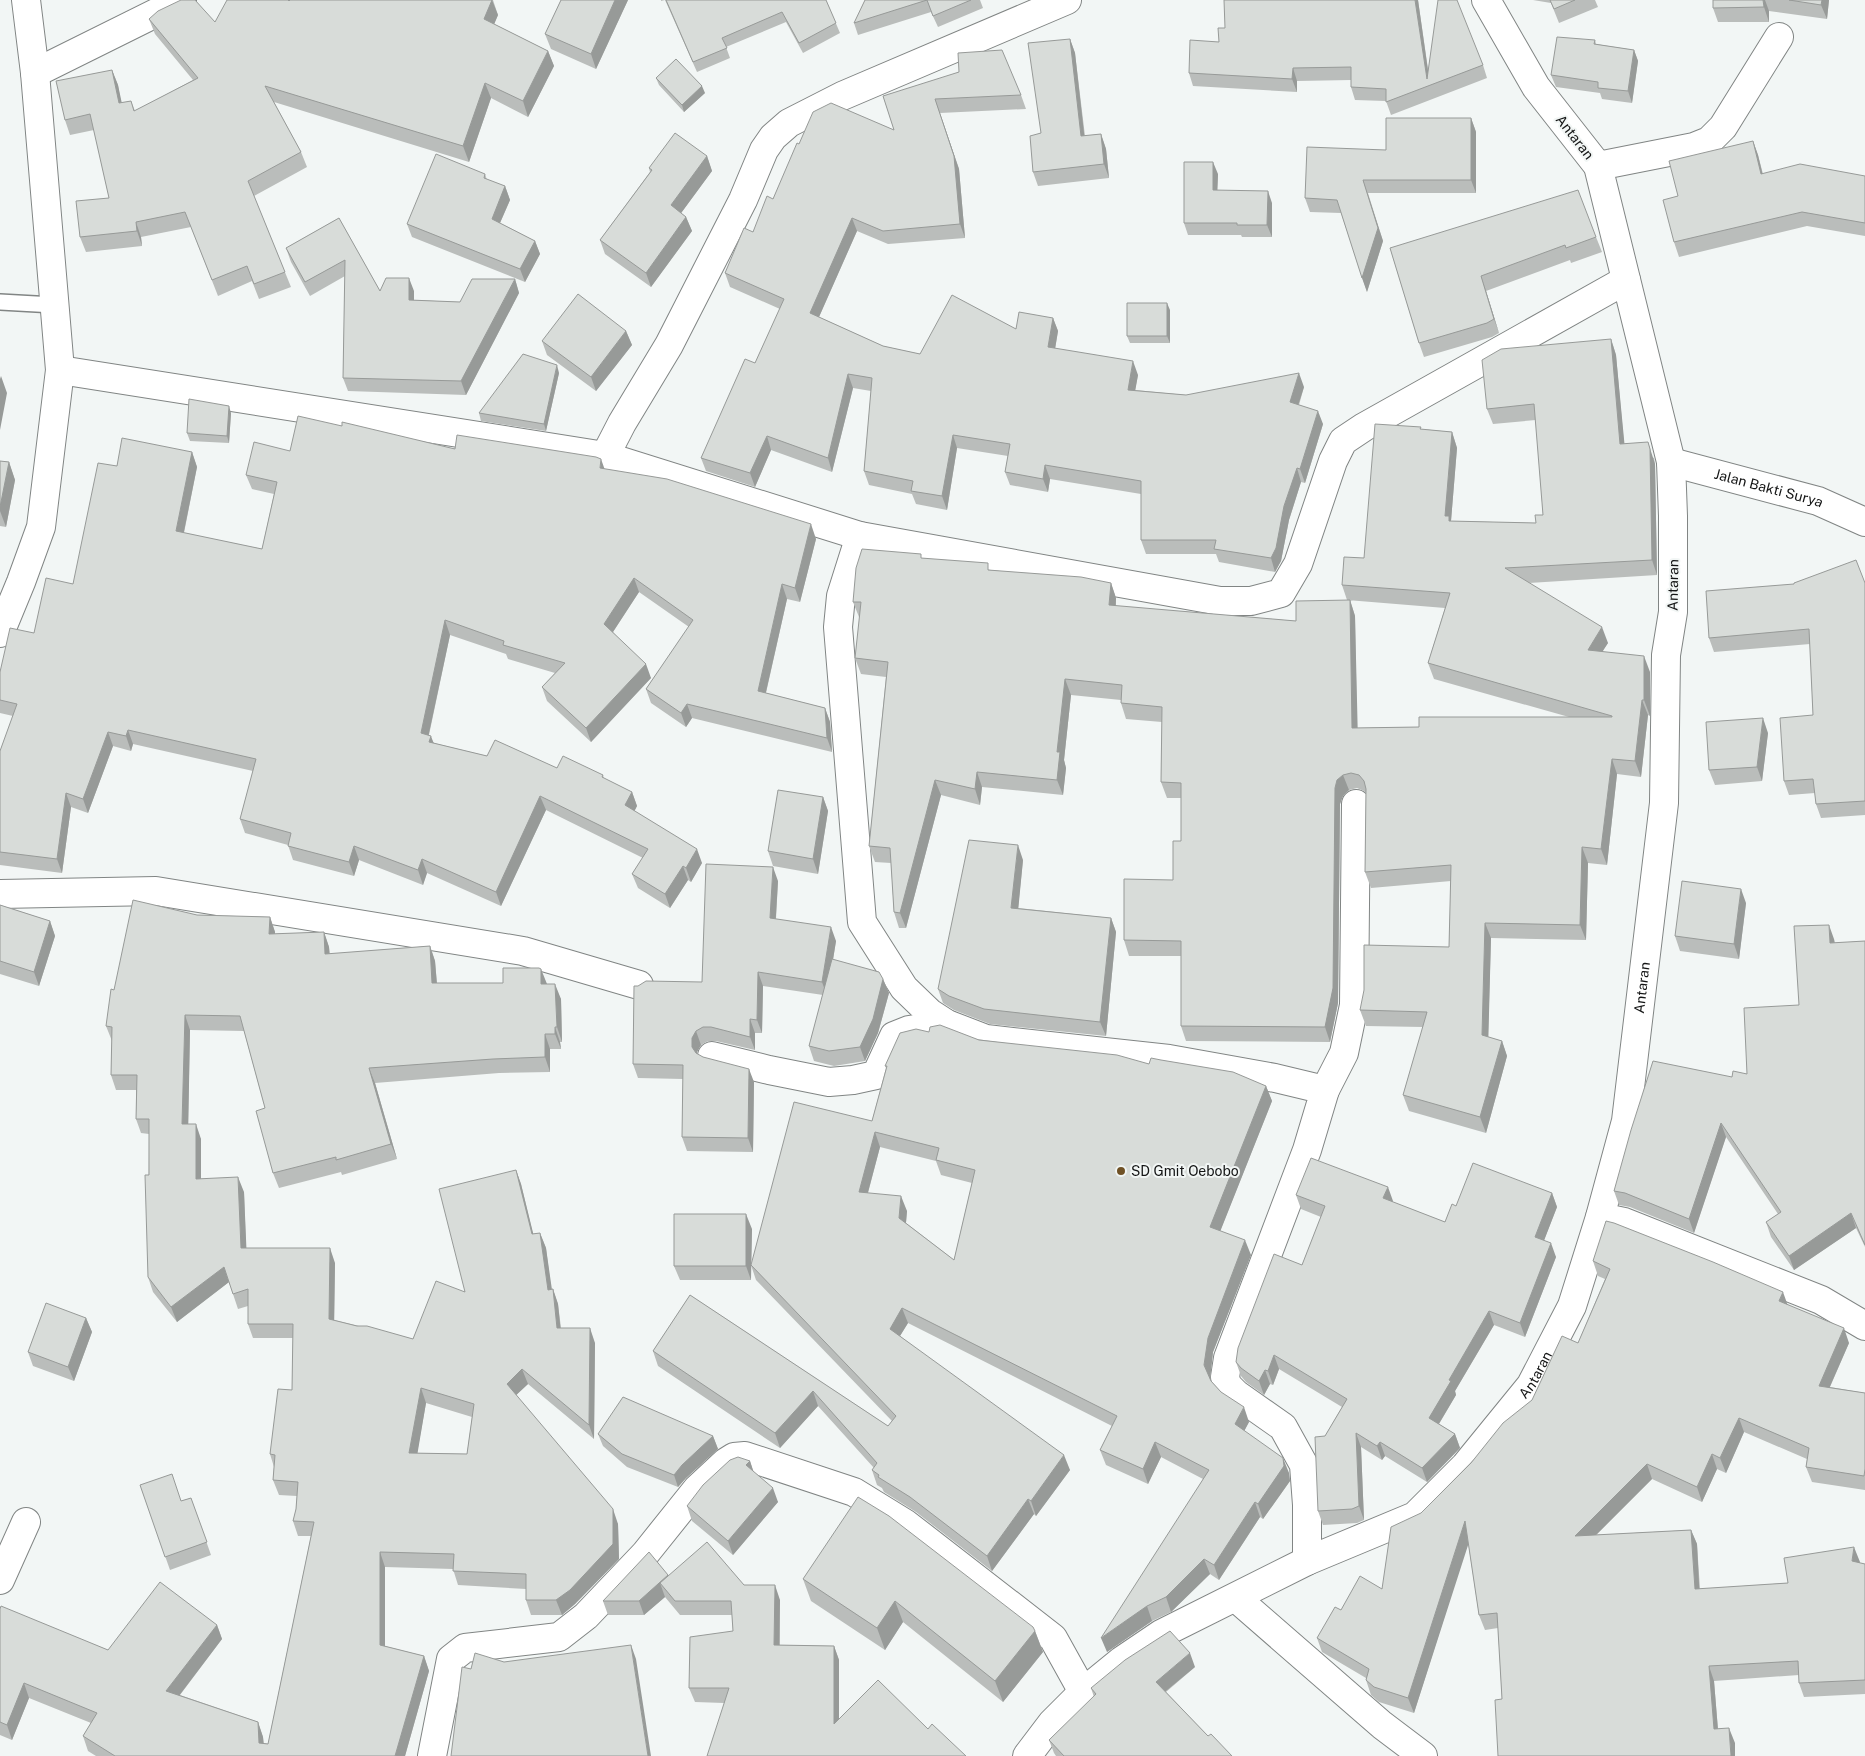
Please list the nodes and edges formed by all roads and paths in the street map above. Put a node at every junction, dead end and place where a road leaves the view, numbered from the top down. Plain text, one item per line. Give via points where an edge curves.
1 (26, 0) edge
2 (182, 0) edge
3 (1066, 0) edge
4 (1486, 0) edge
5 (1779, 37) dead end
6 (35, 73) junction
7 (1598, 166) junction
8 (1626, 280) junction
9 (0, 302) edge
10 (54, 305) junction
11 (60, 370) junction
12 (605, 456) junction
13 (1671, 462) junction
14 (1865, 522) edge
15 (860, 536) junction
16 (0, 632) edge
17 (1356, 804) dead end
18 (0, 894) edge
19 (639, 985) edge
20 (947, 1024) junction
21 (712, 1056) dead end
22 (1325, 1090) junction
23 (1600, 1217) junction
24 (1865, 1326) edge
25 (26, 1522) dead end
26 (1307, 1560) junction
27 (0, 1580) edge
28 (1236, 1598) junction
29 (1083, 1692) junction
30 (432, 1756) edge
31 (1027, 1756) edge
32 (1423, 1756) edge

1 - 6 street
2 - 6 street
3 - 12 street via 842,96 789,123 773,136 669,345
4 - 7 street, Antaran via 1536,87
5 - 7 street via 1723,127 1709,141 1694,148
6 - 10 street
7 - 8 street, Antaran
8 - 13 street, Antaran
8 - 15 street via 1364,426 1343,441 1333,461 1298,564 1281,593 1251,601 1220,601
9 - 10 lane
10 - 11 street
11 - 12 street
11 - 16 street via 41,527
12 - 15 street
13 - 14 street, Jalan Bakti Surya via 1818,501
13 - 23 street, Antaran via 1673,612 1666,655 1664,803 1626,1121
15 - 20 street via 841,596 838,627 862,922 904,988
17 - 22 street via 1354,1005 1344,1053
18 - 19 street via 156,891 523,951
20 - 21 street via 909,1030 894,1036 876,1075 853,1080 829,1082
20 - 22 street via 986,1039 1169,1059
22 - 26 street via 1307,1150 1228,1358 1225,1377 1227,1385 1236,1394 1283,1427 1304,1465
23 - 24 street via 1624,1222 1820,1300
23 - 26 street, Antaran via 1572,1306 1531,1385 1465,1466 1415,1516
25 - 27 street
26 - 28 street, Antaran
28 - 29 street, Antaran via 1161,1634
28 - 32 street via 1382,1725
29 - 30 street via 1053,1638 906,1524 854,1492 745,1456 734,1457 697,1489 645,1554 577,1625 559,1637 465,1648 451,1659
29 - 31 street, Antaran via 1052,1723

